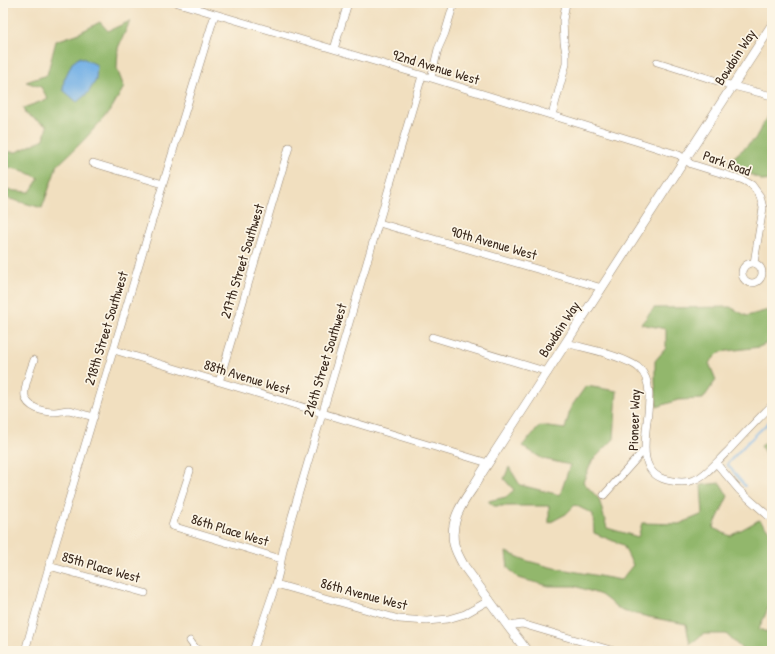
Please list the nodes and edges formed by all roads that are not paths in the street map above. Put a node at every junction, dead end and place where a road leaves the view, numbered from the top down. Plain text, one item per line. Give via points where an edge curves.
1 (178, 3) edge
2 (348, 3) edge
3 (454, 3) edge
4 (566, 3) edge
5 (215, 14) junction
6 (772, 25) edge
7 (334, 49) junction
8 (657, 62) dead end
9 (422, 76) junction
10 (431, 78) junction
11 (733, 86) junction
12 (772, 96) edge
13 (552, 115) junction
14 (289, 147) dead end
15 (685, 160) junction
16 (93, 163) dead end
17 (163, 184) junction
18 (379, 223) junction
19 (754, 263) dead end
20 (602, 288) junction
21 (432, 337) dead end
22 (566, 343) junction
23 (114, 350) junction
24 (34, 360) dead end
25 (548, 372) junction
26 (219, 382) junction
27 (772, 405) edge
28 (323, 413) junction
29 (94, 417) junction
30 (645, 448) junction
31 (488, 463) junction
32 (716, 463) junction
33 (190, 471) dead end
34 (604, 495) dead end
35 (772, 519) edge
36 (281, 559) junction
37 (50, 566) junction
38 (276, 584) junction
39 (145, 593) dead end
40 (490, 600) junction
41 (508, 626) junction
42 (190, 641) dead end
43 (25, 651) edge
44 (204, 651) edge
45 (254, 651) edge
46 (527, 651) edge
47 (614, 651) edge

1 - 5 street, 92nd Avenue West
2 - 7 street
3 - 10 street via 438,48
4 - 13 street via 563,20 566,64
5 - 7 street, 92nd Avenue West
5 - 17 street, 218th Street Southwest
6 - 11 street, Bowdoin Way
7 - 9 street, 92nd Avenue West
8 - 11 street
9 - 10 street, 92nd Avenue West
9 - 18 street, 216th Street Southwest
10 - 13 street, 92nd Avenue West
11 - 12 street
11 - 15 street, Bowdoin Way
13 - 15 street, 92nd Avenue West via 678,155
14 - 26 street, 217th Street Southwest
15 - 19 street, Park Road via 743,180 752,185 760,196 763,208
15 - 20 street, Bowdoin Way
16 - 17 street
17 - 23 street, 218th Street Southwest
18 - 20 street, 90th Avenue West
18 - 28 street, 216th Street Southwest
20 - 22 street, Bowdoin Way
21 - 25 street
22 - 25 street, Bowdoin Way
22 - 30 street, Pioneer Way via 623,359 640,368 648,380
23 - 26 street, 88th Avenue West
23 - 29 street, 218th Street Southwest
24 - 29 street via 25,390 27,402 35,408 54,412 71,411
25 - 31 street, Bowdoin Way
26 - 28 street, 88th Avenue West
27 - 32 street, Pioneer Way
28 - 31 street, 88th Avenue West
28 - 36 street, 216th Street Southwest
29 - 37 street, 218th Street Southwest
30 - 32 street, Pioneer Way via 648,467 657,476 666,480 695,480
30 - 34 street
31 - 40 street, Bowdoin Way via 457,514 453,533 458,556
32 - 35 street via 739,490
33 - 36 street, 86th Place West via 172,526
36 - 38 street, 216th Street Southwest
37 - 39 street, 85th Place West
37 - 43 street, 218th Street Southwest
38 - 40 street, 86th Avenue West via 399,619 448,619 465,614
38 - 45 street, 216th Street Southwest
40 - 41 street, Bowdoin Way
41 - 46 street, Bowdoin Way
41 - 47 street via 522,624
42 - 44 street via 196,649

